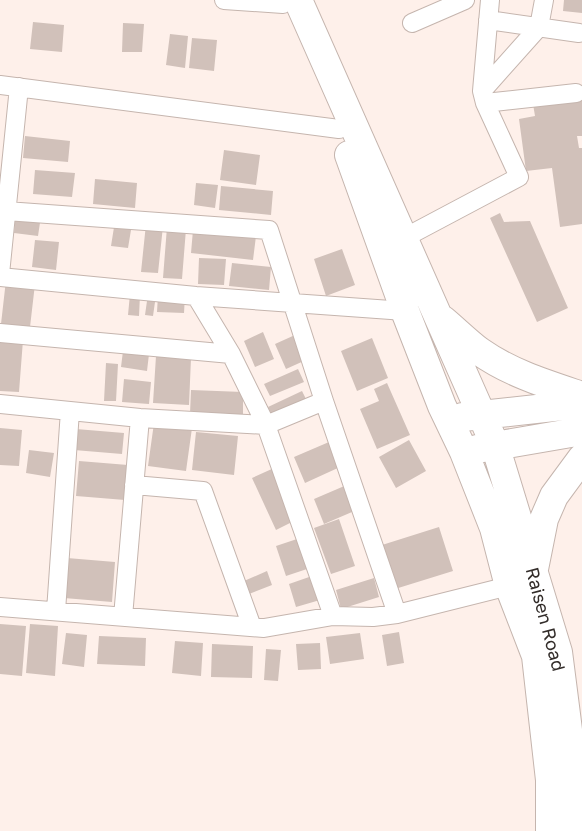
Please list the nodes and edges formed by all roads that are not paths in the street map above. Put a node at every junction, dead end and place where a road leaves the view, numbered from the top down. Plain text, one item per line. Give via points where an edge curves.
1 (224, 0) edge
2 (465, 0) edge
3 (490, 0) edge
4 (544, 0) edge
5 (287, 1) edge
6 (488, 20) junction
7 (412, 23) dead end
8 (539, 27) junction
9 (579, 33) dead end
10 (0, 85) edge
11 (19, 87) junction
12 (576, 93) dead end
13 (484, 97) junction
14 (339, 129) junction
15 (6, 211) junction
16 (404, 238) junction
17 (0, 275) edge
18 (196, 296) junction
19 (292, 302) junction
20 (405, 311) junction
21 (438, 316) junction
22 (0, 333) edge
23 (232, 354) junction
24 (582, 396) edge
25 (324, 401) junction
26 (0, 404) edge
27 (582, 404) edge
28 (70, 411) junction
29 (481, 415) junction
30 (140, 418) junction
31 (449, 419) junction
32 (266, 425) junction
33 (582, 431) edge
34 (495, 445) junction
35 (464, 452) junction
36 (582, 458) edge
37 (134, 485) junction
38 (534, 572) junction
39 (509, 586) junction
40 (0, 607) edge
41 (56, 611) junction
42 (398, 614) junction
43 (334, 616) junction
44 (123, 617) junction
45 (252, 627) junction
46 (550, 831) edge
47 (578, 831) edge

1 - 5 street
2 - 7 street
3 - 6 street
4 - 8 street
5 - 14 main road, Raisen Road
5 - 16 main road, Raisen Road
6 - 8 street
6 - 13 street
8 - 9 street
8 - 13 street
10 - 11 street
11 - 14 street
11 - 15 street
12 - 13 street
13 - 16 street via 519,177
14 - 20 main road, Raisen Road
15 - 17 street
15 - 19 street via 269,230
16 - 21 main road, Raisen Road
17 - 18 street
18 - 19 street
18 - 23 street
19 - 20 street
19 - 25 street
20 - 31 main road, Raisen Road
21 - 24 main road via 478,350 510,369
21 - 29 main road, Raisen Road
22 - 23 street
23 - 32 street
25 - 32 street
25 - 42 street
26 - 28 street
27 - 29 main road
28 - 30 street
28 - 41 street
29 - 31 main road
29 - 34 main road, Raisen Road
30 - 32 street
30 - 37 street
31 - 35 main road, Raisen Road
32 - 43 street
33 - 34 main road
34 - 35 main road
34 - 38 main road, Raisen Road
35 - 39 main road, Raisen Road via 494,528
36 - 38 main road via 547,511
37 - 44 street
37 - 45 street via 203,491
38 - 47 main road, Raisen Road via 558,652
39 - 42 street
39 - 46 main road, Raisen Road via 536,656 550,780
40 - 41 street
41 - 44 street
42 - 43 street via 373,618
43 - 45 street via 264,628
44 - 45 street

